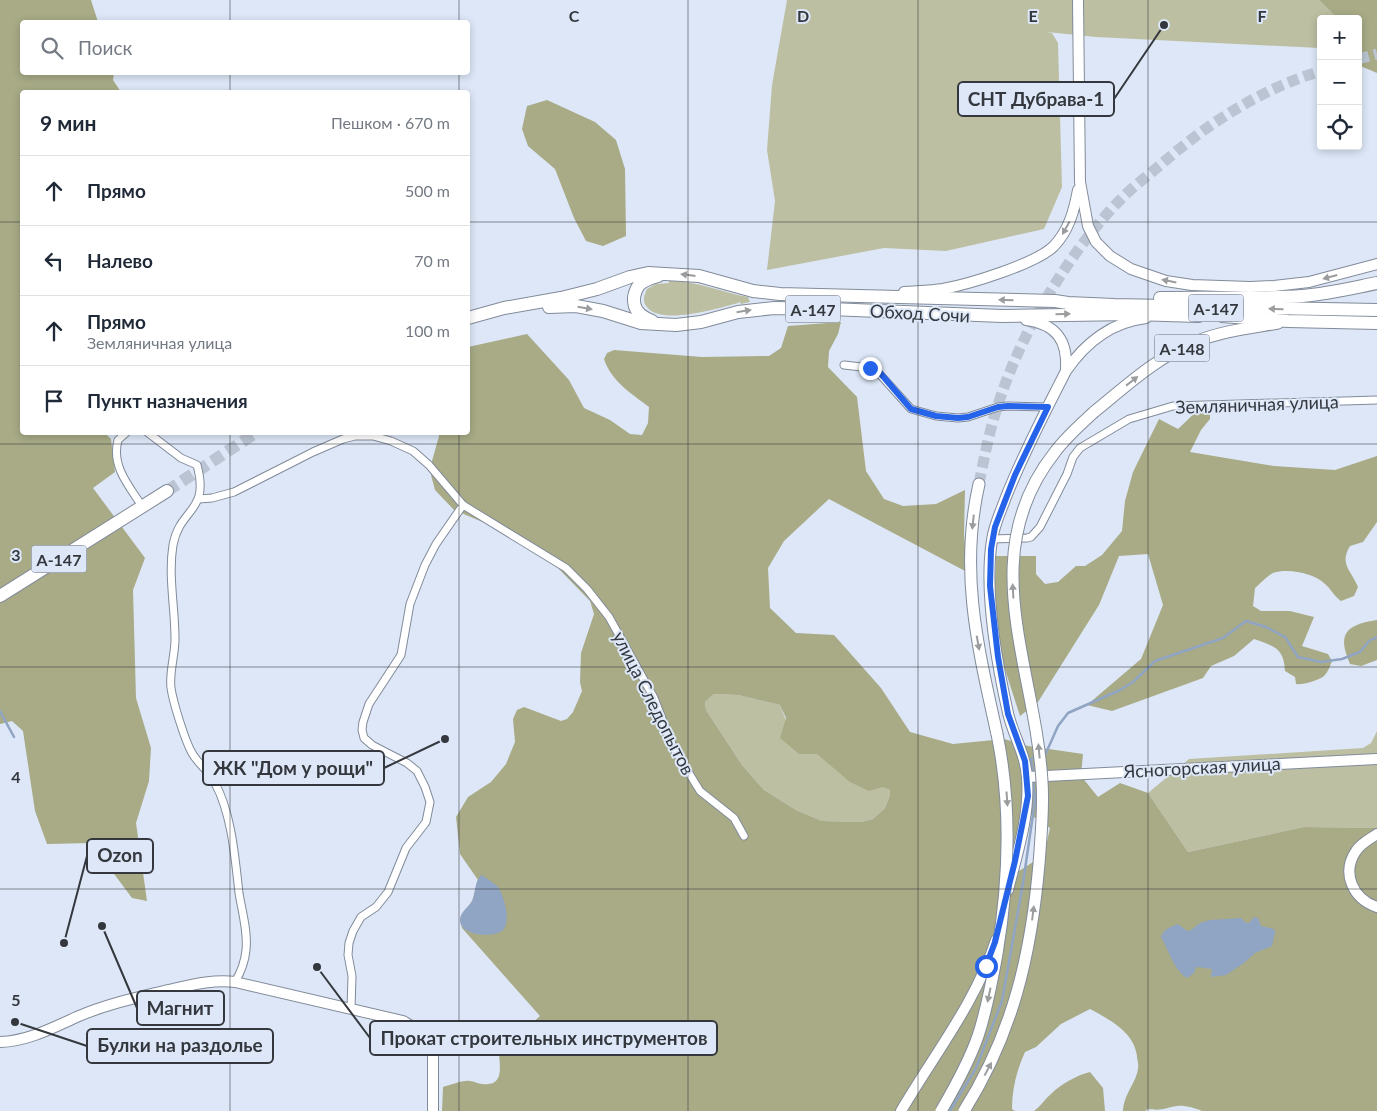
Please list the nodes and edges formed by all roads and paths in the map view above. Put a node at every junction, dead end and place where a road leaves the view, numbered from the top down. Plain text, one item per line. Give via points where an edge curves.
1 (1078, 0) edge
2 (1080, 182) junction
3 (1377, 264) edge
4 (665, 274) junction
5 (1377, 283) edge
6 (866, 297) junction
7 (1055, 301) junction
8 (1377, 310) edge
9 (1164, 315) junction
10 (1002, 316) junction
11 (470, 318) edge
12 (470, 319) edge
13 (1288, 321) junction
14 (1377, 323) edge
15 (658, 324) junction
16 (844, 365) dead end
17 (1066, 370) junction
18 (1377, 400) edge
19 (1048, 407) junction
20 (122, 435) edge
21 (151, 435) edge
22 (979, 484) tunnel mouth
23 (167, 491) tunnel mouth
24 (199, 499) junction
25 (463, 505) junction
26 (142, 506) junction
27 (992, 539) junction
28 (0, 596) edge
29 (1377, 759) edge
30 (1027, 777) junction
31 (1377, 834) edge
32 (744, 836) dead end
33 (1377, 907) edge
34 (235, 982) junction
35 (351, 1009) junction
36 (0, 1042) edge
37 (432, 1111) edge
38 (902, 1111) edge
39 (941, 1111) edge
40 (964, 1111) edge

1 - 2 street
3 -> 2 street, А-147 via 1309,282 1274,286 1192,285 1154,278 1120,263 1096,242 1085,216
2 -> 6 street, А-147 via 1067,228 1054,246 1040,257 950,287 884,292
6 -> 4 highway, Обход Сочи / А-147 via 768,293 699,276
4 - 11 highway, Обход Сочи / А-147 via 638,274 597,290 504,308
4 - 15 highway, А-147 via 642,283 635,292 636,311
5 - 7 highway, А-147 via 1304,296
7 -> 6 highway, Обход Сочи / А-147
8 -> 7 highway, А-147 via 1068,304
10 -> 9 highway, Обход Сочи / А-147
9 - 13 highway, Обход Сочи / А-147
9 - 17 street, А-147 via 1138,319 1099,334
15 -> 10 highway, Обход Сочи / А-147 via 676,325 774,308
10 - 17 street, А-147 via 1039,322 1056,333 1066,350
12 -> 15 highway, Обход Сочи / А-147 via 576,306 641,323
13 - 14 highway, Обход Сочи / А-147
40 -> 13 main road, А-148, bridge via 991,1064 1018,992 1038,877 1042,782 1012,578 1017,531 1028,496 1041,472 1069,436 1094,412 1156,364 1188,345 1226,332
16 - 19 street via 876,370 911,409 942,416 968,417 1008,406
17 - 19 street
18 - 27 street, Земляничная улица via 1173,406 1129,419 1075,452 1040,527 1031,537
19 - 27 street via 1015,475
20 - 26 street via 116,446 118,465
21 - 24 street via 181,458 197,465 201,484
22 -> 39 main road, bridge via 972,528 971,591 977,642 1005,778 1008,811 1006,865 998,947 986,1008 969,1058
23 - 26 highway, А-147
24 - 25 street, улица Следопытов via 234,492 343,439 374,436 413,451
24 - 34 street via 181,525 173,544 171,587 175,638 170,676 192,753 216,784 223,802 236,857 246,948
25 - 32 street, улица Следопытов via 566,568 587,589 609,617 654,698 673,747 700,791 734,818
25 - 35 street via 425,565 410,604 401,655 369,704 363,722 364,738 416,771 426,787 430,802 426,822 406,848 388,892 376,907 361,917 353,931 348,955 352,976
26 - 28 highway, А-147
27 - 30 street via 990,586 998,657 1008,714 1025,761
29 - 30 street, Ясногорская улица
30 - 38 street via 1028,796 1019,844 989,958 968,1003
31 - 33 street via 1356,850 1350,880 1362,899
34 - 35 street
34 - 36 street via 202,982 120,1001 34,1036
35 - 37 street via 403,1020 426,1036 433,1050

